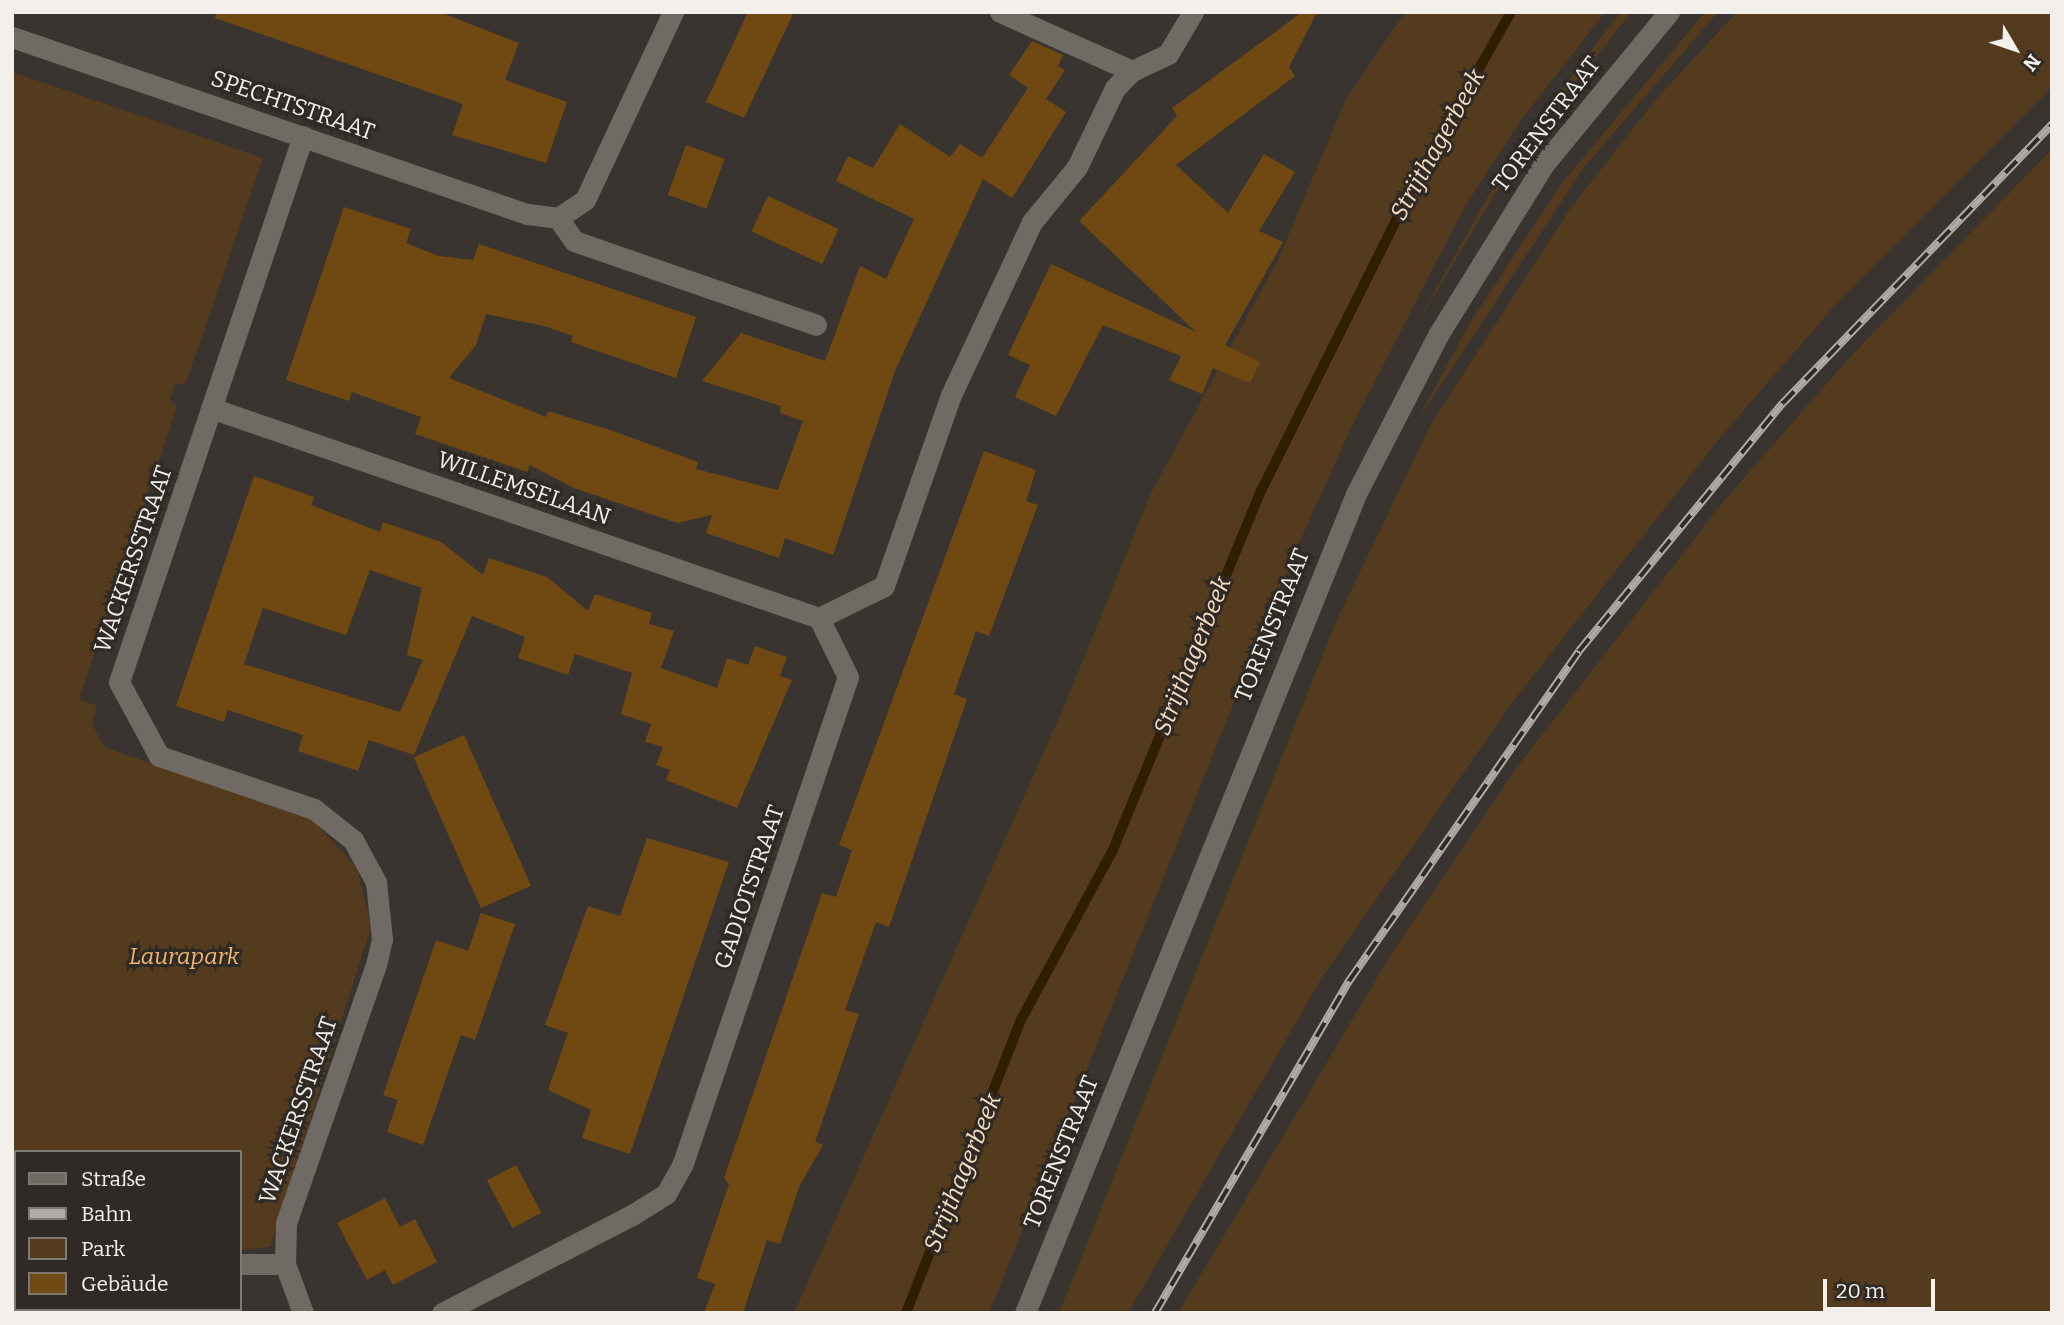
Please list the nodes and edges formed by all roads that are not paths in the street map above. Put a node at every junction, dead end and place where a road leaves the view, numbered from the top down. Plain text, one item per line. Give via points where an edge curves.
1 (673, 12) edge
2 (1000, 12) edge
3 (1192, 12) edge
4 (1669, 12) edge
5 (12, 37) edge
6 (1132, 71) junction
7 (303, 136) junction
8 (558, 218) junction
9 (816, 325) dead end
10 (211, 408) junction
11 (819, 618) junction
12 (242, 1264) edge
13 (285, 1264) junction
14 (303, 1313) edge
15 (442, 1313) edge
16 (1025, 1313) edge

1 - 8 street via 585,200
2 - 6 street
3 - 6 street via 1168,54
4 - 16 street, TORENSTRAAT via 1536,176 1450,313 1356,494
5 - 7 street, SPECHTSTRAAT
6 - 11 street via 1115,88 1077,167 1032,222 951,395 884,586
7 - 8 street, SPECHTSTRAAT via 527,215
7 - 10 street, WACKERSSTRAAT
8 - 9 street via 574,241
10 - 11 street, WILLEMSELAAN
10 - 13 street, WACKERSSTRAAT via 119,682 159,756 267,790 338,823 366,860 381,913 376,965 286,1223
11 - 15 street, GADIOTSTRAAT via 848,677 683,1163 666,1194 632,1216
12 - 13 street
13 - 14 street, WACKERSSTRAAT

